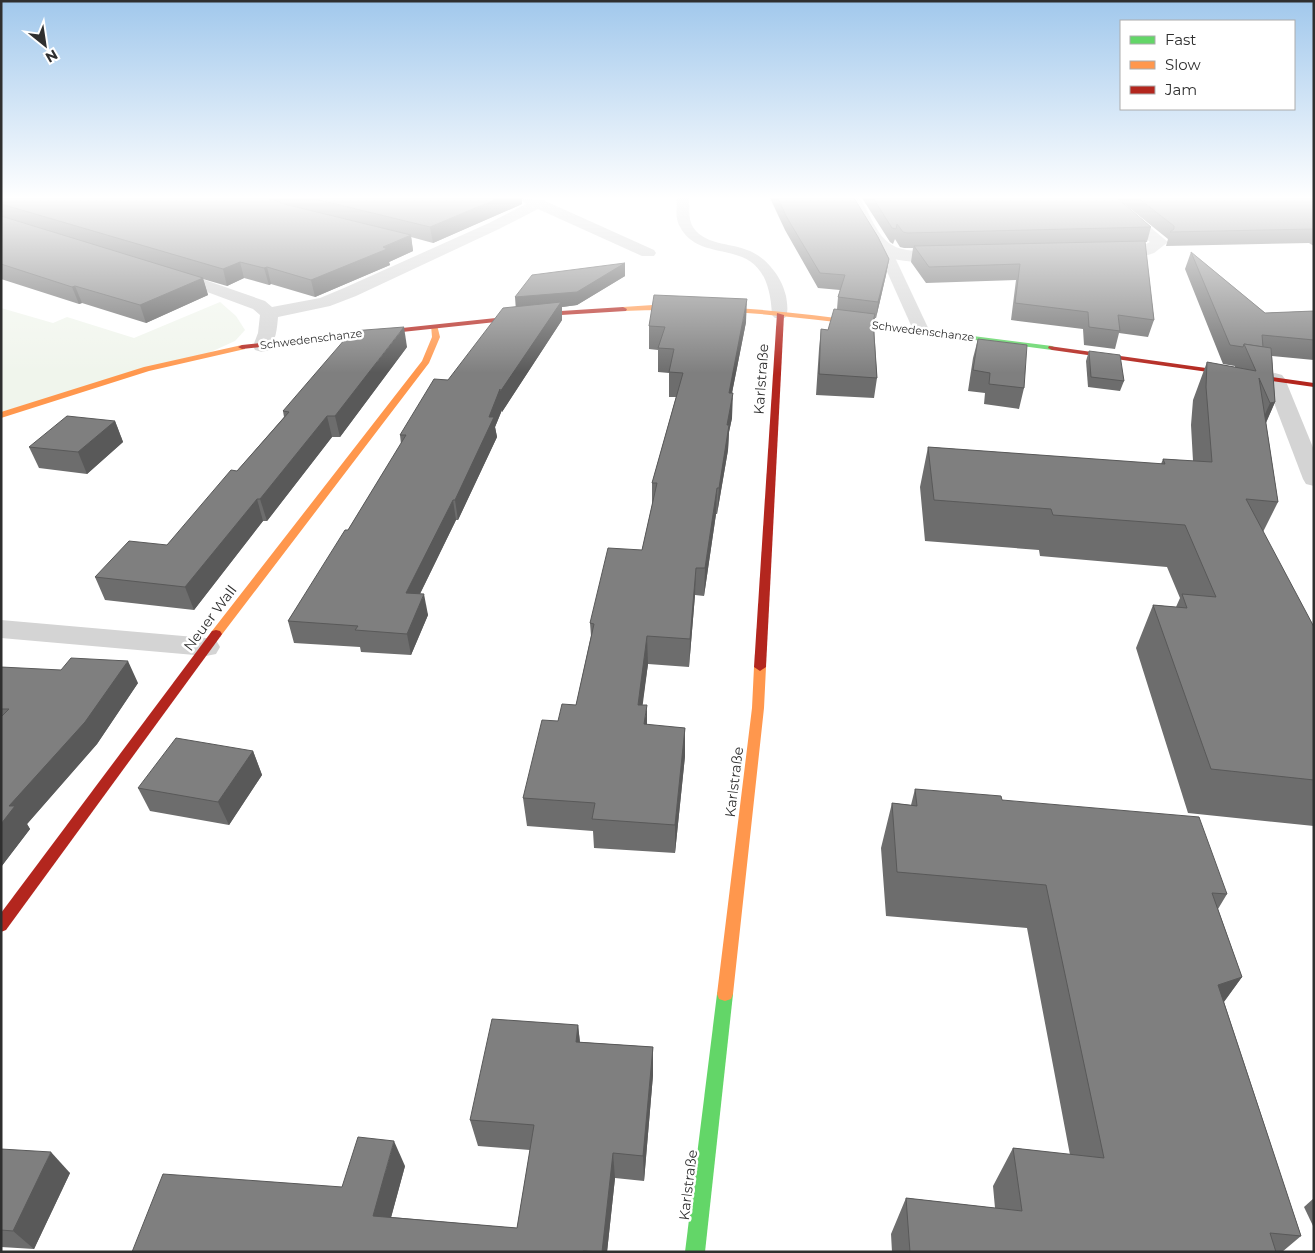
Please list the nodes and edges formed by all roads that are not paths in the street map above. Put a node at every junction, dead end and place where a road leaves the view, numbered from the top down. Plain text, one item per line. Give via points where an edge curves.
1 (427, 256) edge
2 (752, 256) edge
3 (888, 256) edge
4 (156, 268) edge
5 (269, 313) junction
6 (780, 314) junction
7 (434, 327) junction
8 (922, 332) junction
9 (262, 346) junction
10 (1275, 379) junction
11 (1314, 385) edge
12 (1, 415) edge
13 (1314, 479) edge
14 (1, 629) edge
15 (206, 647) junction
16 (1, 925) edge
17 (695, 1252) edge

1 - 5 street via 324,302
2 - 6 lane via 777,288
3 - 8 lane
4 - 5 street via 258,304
5 - 9 street
6 - 7 street, Schwedenschanze via 666,306
6 - 8 street, Schwedenschanze
6 - 17 street, Karlstraße via 758,708
7 - 9 street, Schwedenschanze
7 - 15 street, Neuer Wall via 436,337 426,361
8 - 10 street, Schwedenschanze
9 - 12 street, Schwedenschanze via 235,348 147,369
10 - 11 street, Schwedenschanze
10 - 13 street
14 - 15 street
15 - 16 street, Neuer Wall

